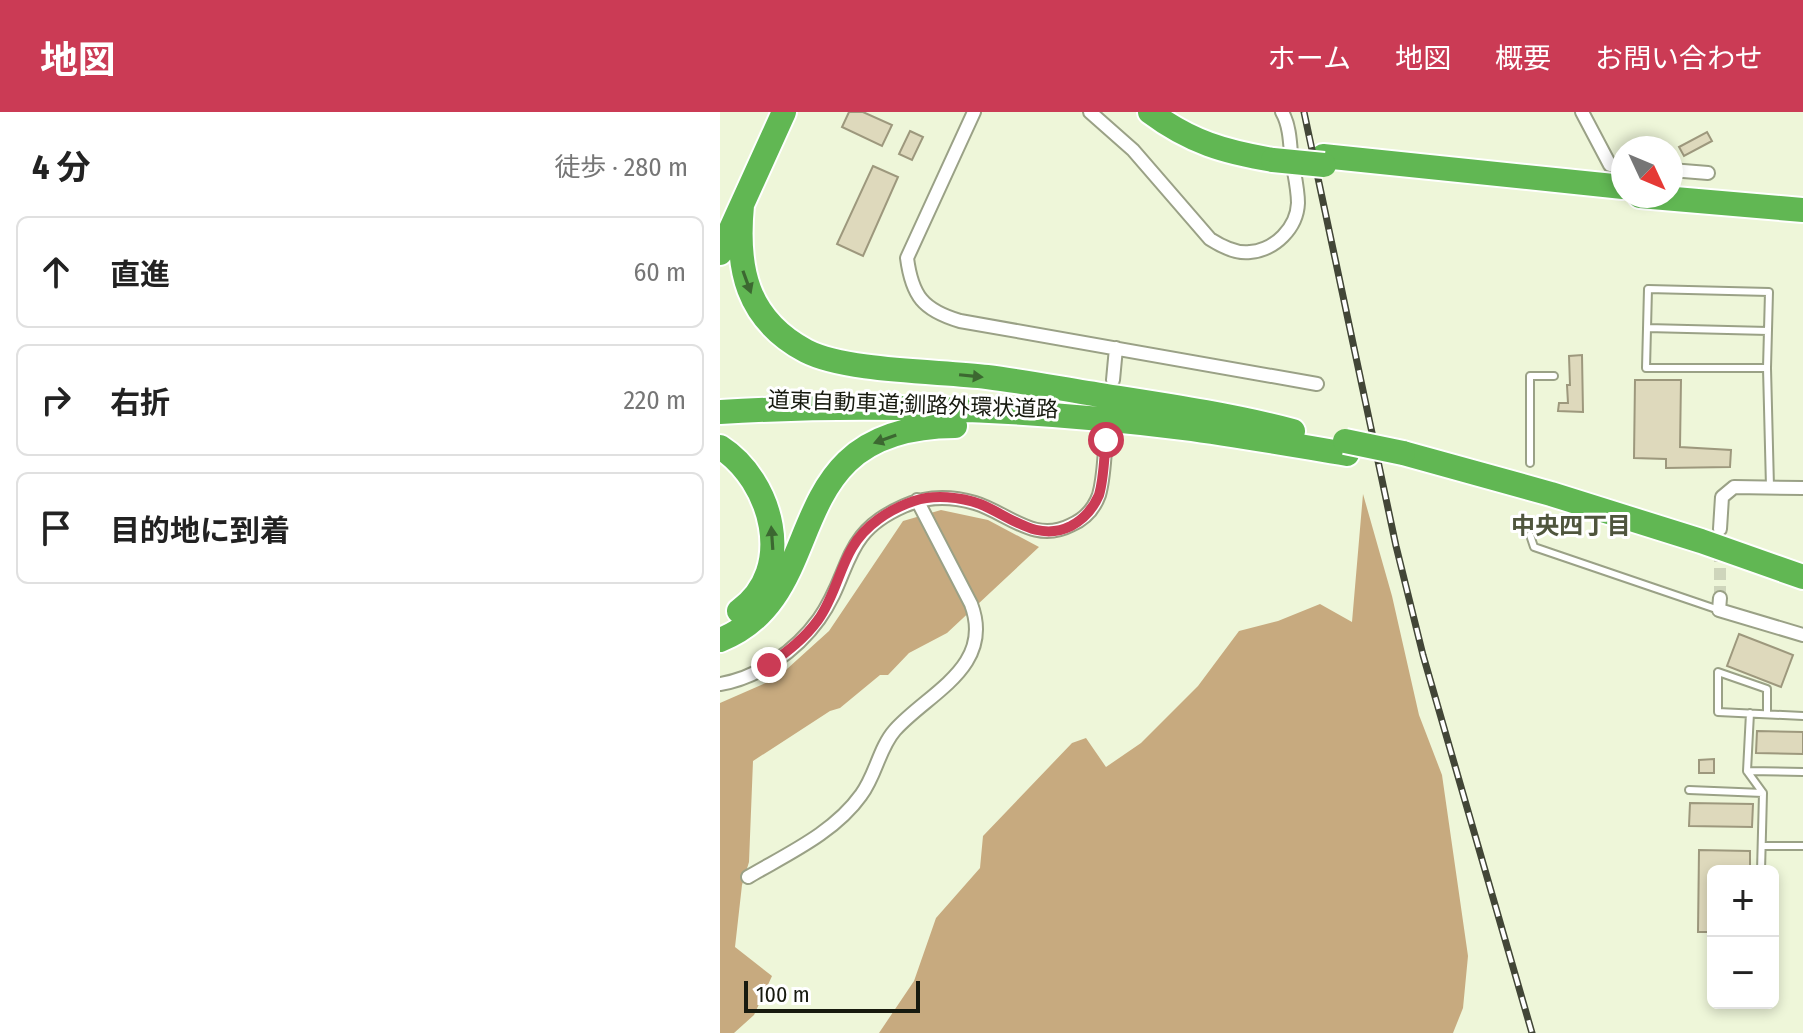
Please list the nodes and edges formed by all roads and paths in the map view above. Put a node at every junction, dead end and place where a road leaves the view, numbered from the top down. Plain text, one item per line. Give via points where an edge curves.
1 (769, 112) edge
2 (784, 112) edge
3 (974, 112) edge
4 (1090, 112) edge
5 (1150, 112) edge
6 (1163, 112) edge
7 (1282, 112) edge
8 (1582, 112) edge
9 (1273, 156) junction
10 (1324, 160) junction
11 (1611, 165) edge
12 (1683, 171) edge
13 (1708, 173) dead end
14 (1611, 186) edge
15 (1611, 193) edge
16 (1683, 193) edge
17 (1683, 200) edge
18 (1803, 201) edge
19 (726, 210) edge
20 (1803, 210) edge
21 (720, 253) edge
22 (1647, 328) junction
23 (1768, 331) junction
24 (1116, 348) junction
25 (1767, 368) junction
26 (1554, 376) dead end
27 (1113, 380) dead end
28 (1317, 384) dead end
29 (720, 401) edge
30 (720, 412) edge
31 (1185, 428) junction
32 (1293, 431) junction
33 (1106, 440) dead end
34 (720, 447) edge
35 (1346, 447) junction
36 (1530, 463) dead end
37 (1770, 488) junction
38 (1803, 488) edge
39 (917, 500) junction
40 (1720, 529) tunnel mouth
41 (1530, 535) dead end
42 (1799, 580) edge
43 (1719, 604) joint
44 (720, 622) edge
45 (1803, 635) edge
46 (720, 640) edge
47 (720, 684) edge
48 (1750, 713) junction
49 (1767, 714) junction
50 (1803, 716) edge
51 (1747, 771) junction
52 (1803, 772) edge
53 (1689, 790) dead end
54 (1763, 793) junction
55 (1762, 846) junction
56 (1803, 846) edge
57 (1761, 865) edge
58 (748, 877) dead end

1 - 19 highway
2 - 19 highway
3 - 24 street via 907,258 916,293 939,315 960,321
4 - 7 street via 1133,150 1210,239 1249,253 1282,237 1295,217 1298,202
5 - 9 highway via 1205,145
6 - 9 highway via 1209,136
8 - 11 street
9 - 10 highway
10 - 14 highway
10 - 15 highway
12 - 13 street
16 - 18 highway
17 - 20 highway
19 - 21 highway
19 -> 32 highway via 757,307 807,351 862,365 989,377 1231,415
22 - 23 lane
22 - 23 lane via 1648,289 1694,290 1769,292
22 - 25 lane via 1646,368
23 - 25 lane
24 - 27 street
24 - 28 street
25 - 37 lane
26 - 36 lane via 1530,376
29 - 32 highway, 道東自動車道;釧路外環状道路 via 832,398 1019,405
30 - 31 highway, 道東自動車道;釧路外環状道路 via 935,411
31 - 35 highway, 道東自動車道;釧路外環状道路
31 -> 46 highway via 922,427 881,439 841,466 824,489 769,603 752,621
32 - 35 highway, 道東自動車道;釧路外環状道路
33 - 39 street via 1099,493 1089,513 1065,529 1043,532 953,497
44 -> 34 highway via 744,608 757,591 773,550 768,509 759,488
35 - 42 highway, 道東自動車道;釧路外環状道路, bridge via 1551,494
37 - 38 street
37 - 40 street via 1734,487 1722,497
39 - 47 street via 887,513 852,546 820,618 797,645 741,681
39 - 58 street via 971,604 977,619 975,641 958,676 894,731 849,810
41 - 43 lane via 1534,547
43 - 45 street
48 - 49 lane
48 - 49 lane via 1718,712 1718,672 1767,689
48 - 51 lane
49 - 50 lane
51 - 52 lane
51 - 54 lane
53 - 54 lane
54 - 55 lane
55 - 56 lane
55 - 57 lane

